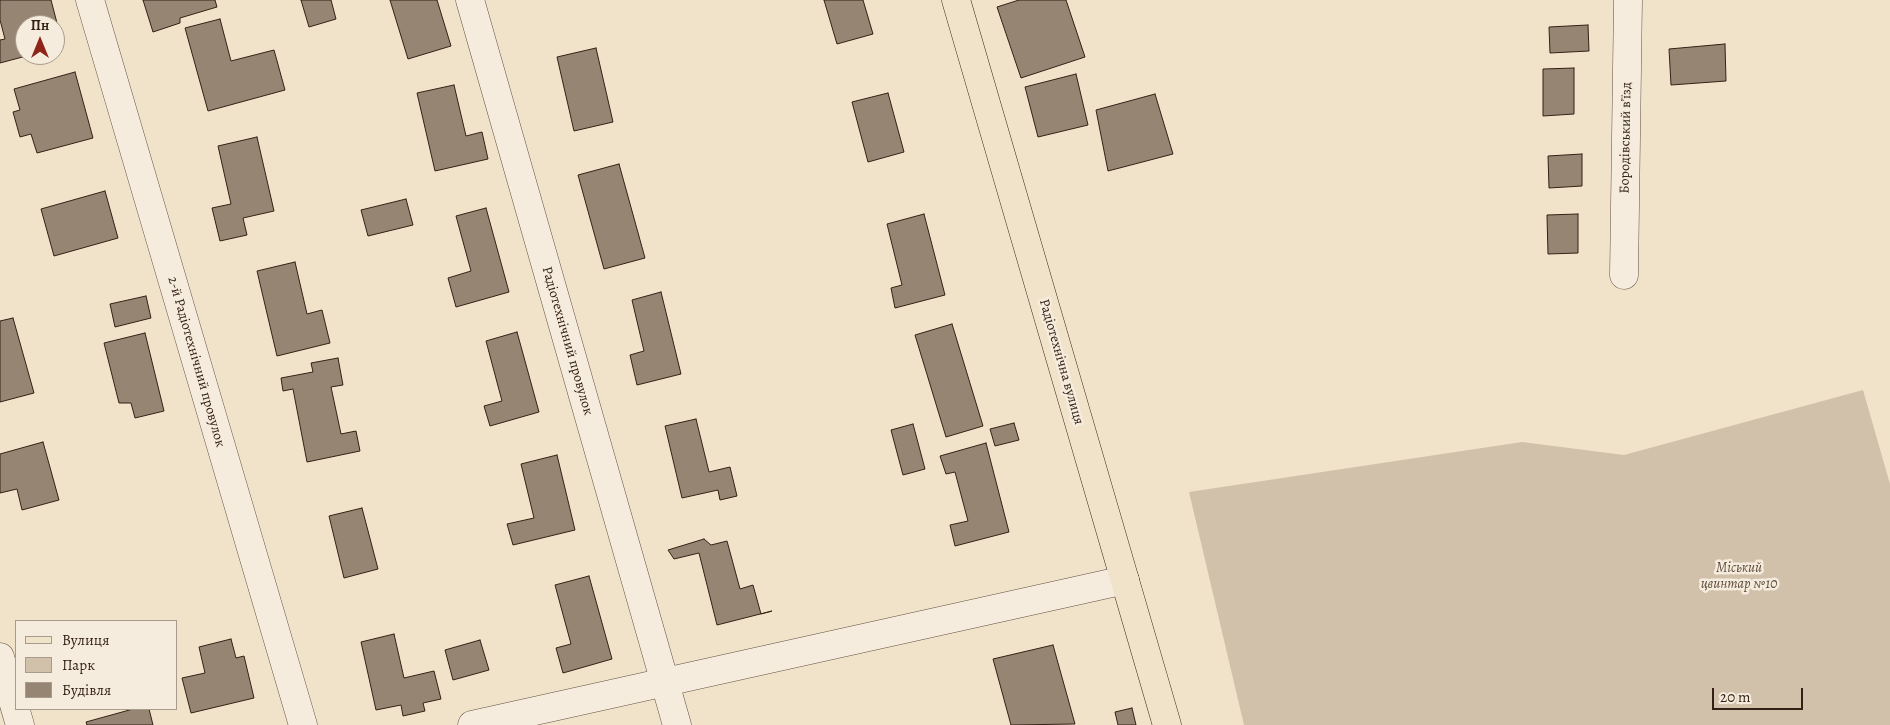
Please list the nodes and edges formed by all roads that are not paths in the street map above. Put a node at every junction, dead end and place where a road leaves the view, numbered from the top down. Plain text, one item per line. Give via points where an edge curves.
1 (90, 0) edge
2 (470, 0) edge
3 (956, 0) edge
4 (1628, 0) edge
5 (1624, 275) dead end
6 (1125, 580) junction
7 (0, 657) edge
8 (664, 683) junction
9 (15, 708) edge
10 (16, 710) edge
11 (20, 725) edge
12 (303, 725) edge
13 (472, 725) edge
14 (678, 725) edge
15 (1167, 725) edge

1 - 12 street, 2-й Радіотехнічний провулок
2 - 8 street, Радіотехнічний провулок
3 - 6 main road, Радіотехнічна вулиця
4 - 5 street, Бородівський в’їзд
6 - 8 street
6 - 15 main road, Радіотехнічна вулиця
7 - 9 street
8 - 13 street
8 - 14 street, Радіотехнічний провулок
10 - 11 street

